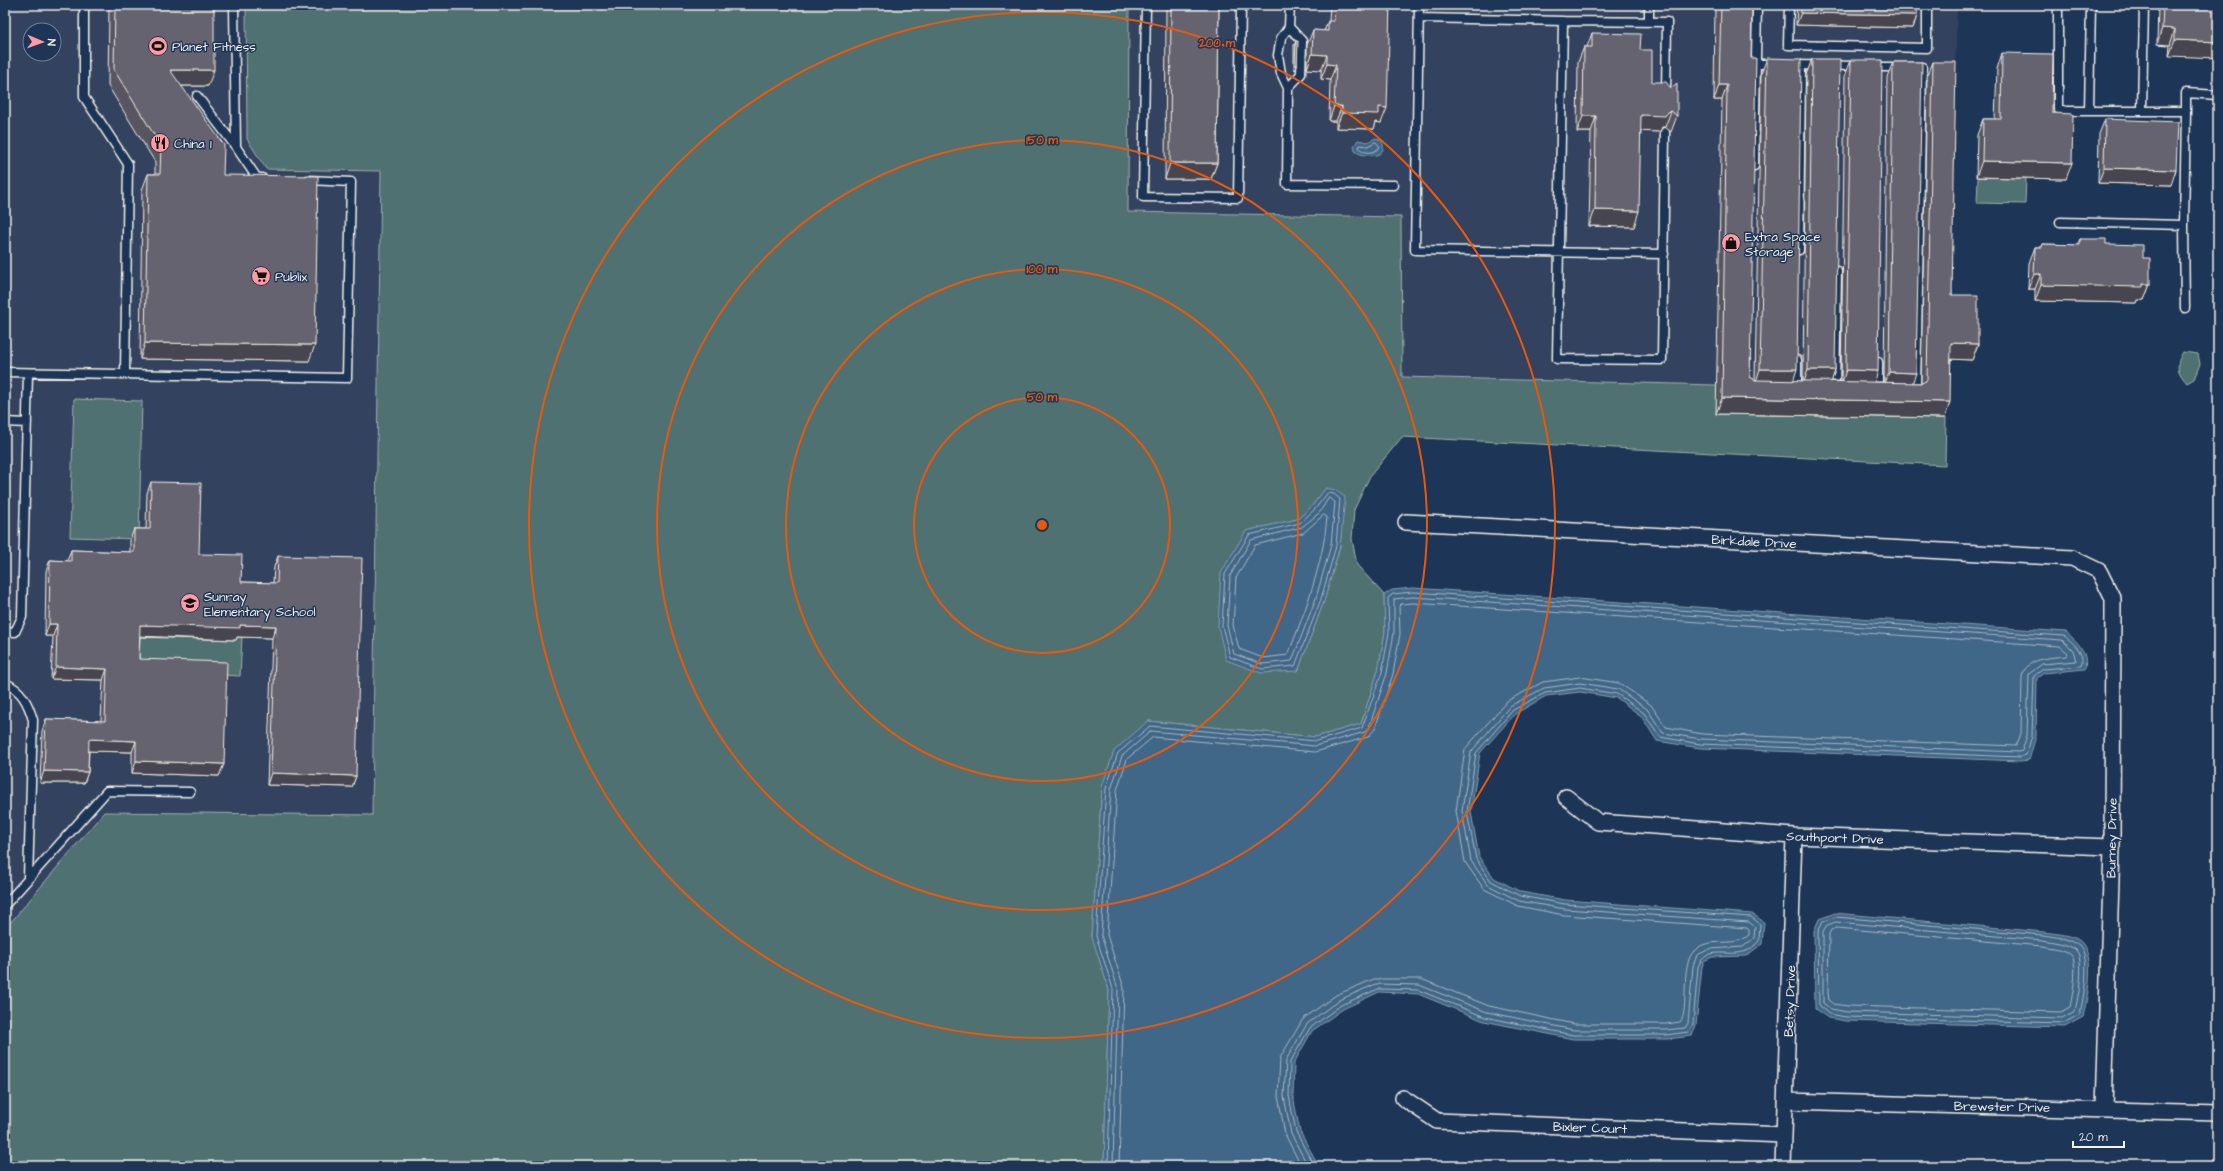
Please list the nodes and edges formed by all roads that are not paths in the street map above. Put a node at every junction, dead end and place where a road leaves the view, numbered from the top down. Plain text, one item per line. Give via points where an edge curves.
1 (84, 5) edge
2 (234, 5) edge
3 (1146, 5) edge
4 (1241, 5) edge
5 (1290, 5) edge
6 (1419, 5) edge
7 (1649, 5) edge
8 (1757, 5) edge
9 (1789, 5) edge
10 (1928, 5) edge
11 (2058, 5) edge
12 (2091, 5) edge
13 (2144, 5) edge
14 (1419, 18) junction
15 (1563, 21) junction
16 (1649, 22) junction
17 (1289, 27) junction
18 (1756, 64) junction
19 (1801, 65) junction
20 (1288, 88) junction
21 (2218, 95) edge
22 (196, 96) dead end
23 (1666, 98) edge
24 (2089, 110) junction
25 (2142, 111) junction
26 (2186, 111) junction
27 (1665, 132) edge
28 (236, 147) junction
29 (1754, 175) edge
30 (272, 179) edge
31 (296, 180) edge
32 (1394, 185) dead end
33 (2060, 222) dead end
34 (2184, 225) junction
35 (1559, 252) junction
36 (1664, 254) junction
37 (1799, 256) edge
38 (1837, 264) edge
39 (2185, 308) dead end
40 (1797, 351) edge
41 (1878, 353) edge
42 (5, 372) edge
43 (28, 372) junction
44 (125, 374) junction
45 (1797, 391) edge
46 (1835, 391) edge
47 (1878, 392) edge
48 (1908, 393) edge
49 (5, 422) edge
50 (27, 423) junction
51 (1406, 522) dead end
52 (2099, 571) joint
53 (5, 631) edge
54 (5, 683) edge
55 (190, 792) dead end
56 (1566, 797) dead end
57 (1794, 836) junction
58 (2112, 848) junction
59 (28, 878) junction
60 (5, 905) edge
61 (1403, 1098) dead end
62 (1785, 1100) junction
63 (2104, 1108) junction
64 (2218, 1113) edge
65 (1784, 1135) junction
66 (1783, 1166) edge

1 - 44 lane via 84,97 128,164
2 - 28 lane
3 - 4 lane via 1143,197 1238,198
5 - 17 lane
6 - 14 lane
7 - 16 lane
8 - 18 lane
9 - 10 lane via 1788,45 1926,48
11 - 24 lane via 2058,109
12 - 24 lane
13 - 25 lane
14 - 15 lane
14 - 35 lane via 1414,250
15 - 16 lane
15 - 35 lane
16 - 23 lane via 1667,22
17 - 20 lane via 1282,38 1278,56 1281,73
17 - 20 lane via 1302,41 1301,74
18 - 19 lane
18 - 29 lane
19 - 37 lane
19 - 48 lane via 1840,70 1926,68 1916,393
20 - 32 lane via 1288,184
21 - 26 lane via 2186,93
22 - 28 lane
24 - 25 lane
25 - 26 lane
26 - 34 lane
27 - 36 lane
28 - 30 lane via 256,178
31 - 44 lane via 351,182 347,378
33 - 34 lane
34 - 39 lane
35 - 36 lane
35 - 36 lane via 1557,359 1662,360
38 - 46 lane
40 - 45 lane
41 - 47 lane
42 - 43 lane
43 - 44 lane
43 - 50 lane
49 - 50 lane
50 - 53 lane via 22,617 15,632
51 - 52 street, Birkdale Drive via 2072,558
52 - 58 street, Burney Drive via 2113,599
54 - 59 lane via 14,687 27,701 34,720
55 - 59 lane via 107,791
56 - 57 street, Southport Drive via 1598,822
57 - 58 street, Southport Drive
57 - 62 street, Betsy Drive
58 - 63 street, Burney Drive
59 - 60 lane
61 - 65 street, Bixler Court via 1437,1121
62 - 63 street, Brewster Drive
62 - 65 street, Betsy Drive
63 - 64 street, Brewster Drive
65 - 66 street, Betsy Drive

